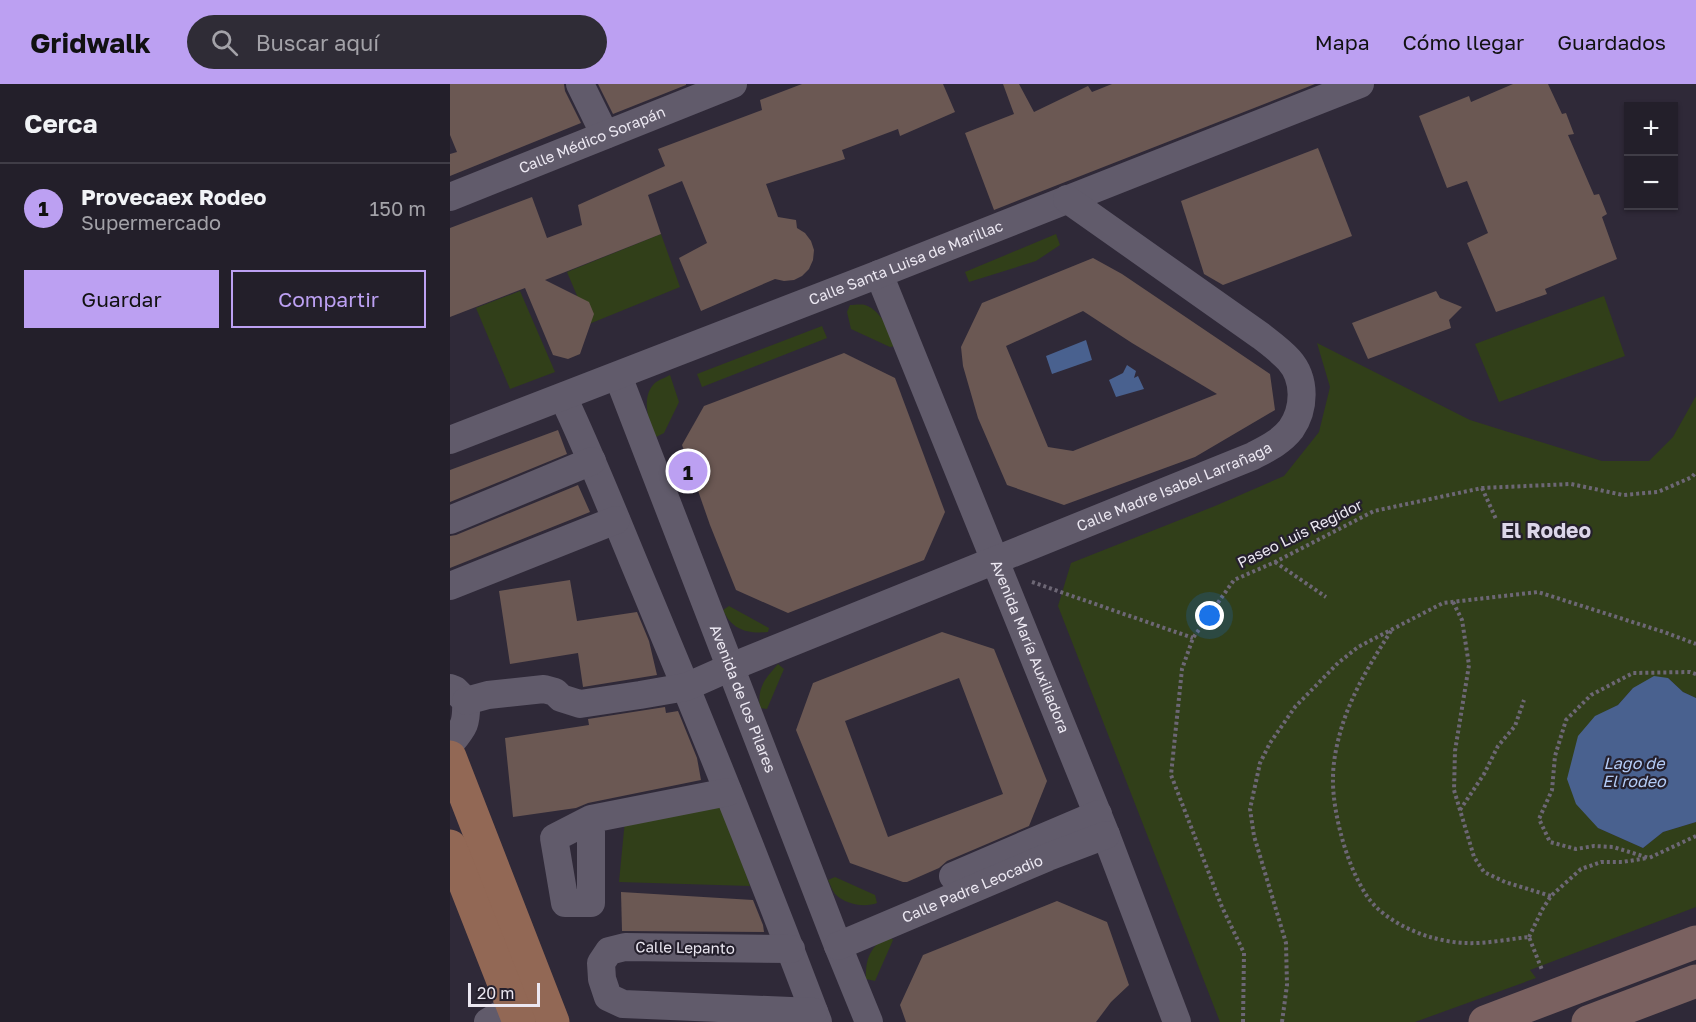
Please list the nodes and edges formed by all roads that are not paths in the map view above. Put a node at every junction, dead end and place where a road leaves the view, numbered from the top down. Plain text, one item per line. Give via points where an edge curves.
1 (580, 84) edge
2 (1360, 84) edge
3 (726, 85) edge
4 (605, 135) junction
5 (450, 197) edge
6 (1067, 200) junction
7 (879, 274) junction
8 (618, 376) junction
9 (563, 397) junction
10 (450, 440) edge
11 (592, 461) junction
12 (450, 520) edge
13 (616, 520) junction
14 (996, 565) junction
15 (450, 586) edge
16 (730, 667) junction
17 (686, 687) junction
18 (458, 695) edge
19 (450, 744) edge
20 (450, 757) edge
21 (728, 792) junction
22 (591, 819) dead end
23 (1102, 825) junction
24 (450, 846) edge
25 (835, 937) junction
26 (1696, 942) edge
27 (790, 949) junction
28 (1696, 981) edge
29 (623, 1013) edge
30 (507, 1017) edge
31 (816, 1017) edge
32 (553, 1022) edge
33 (869, 1022) edge
34 (1177, 1022) edge
35 (1485, 1022) edge
36 (1588, 1022) edge

1 - 4 street
2 - 6 street, Calle Santa Luisa de Marillac
3 - 4 street, Calle Médico Sorapán
4 - 5 street, Calle Médico Sorapán
6 - 7 street, Calle Santa Luisa de Marillac
6 - 14 street, Calle Madre Isabel Larrañaga via 1289,360 1299,374 1301,401 1290,430 1253,456
7 - 8 street, Calle Santa Luisa de Marillac
7 - 14 street, Avenida María Auxiliadora
8 - 9 street, Calle Santa Luisa de Marillac
8 - 16 street, Avenida de los Pilares
9 - 10 street, Calle Santa Luisa de Marillac
9 - 11 street
11 - 12 street
11 - 13 street
13 - 15 street
13 - 17 street
14 - 16 street, Calle Madre Isabel Larrañaga
14 - 23 street, Avenida María Auxiliadora
16 - 17 street, Calle Madre Isabel Larrañaga
16 - 25 street, Avenida de los Pilares
17 - 18 street, Calle Madre Isabel Larrañaga via 580,704 544,689
17 - 21 street
18 - 19 street via 466,723
20 - 32 main road
21 - 22 street
21 - 27 street
23 - 25 street, Calle Padre Leocadio via 1048,857
23 - 34 street, Avenida María Auxiliadora
24 - 30 main road
25 - 33 street, Avenida de los Pilares
26 - 35 main road
27 - 29 street, Calle Lepanto via 625,947 609,951 601,963 602,979 608,997
27 - 31 street
28 - 36 main road
29 - 31 street, Calle Lepanto

